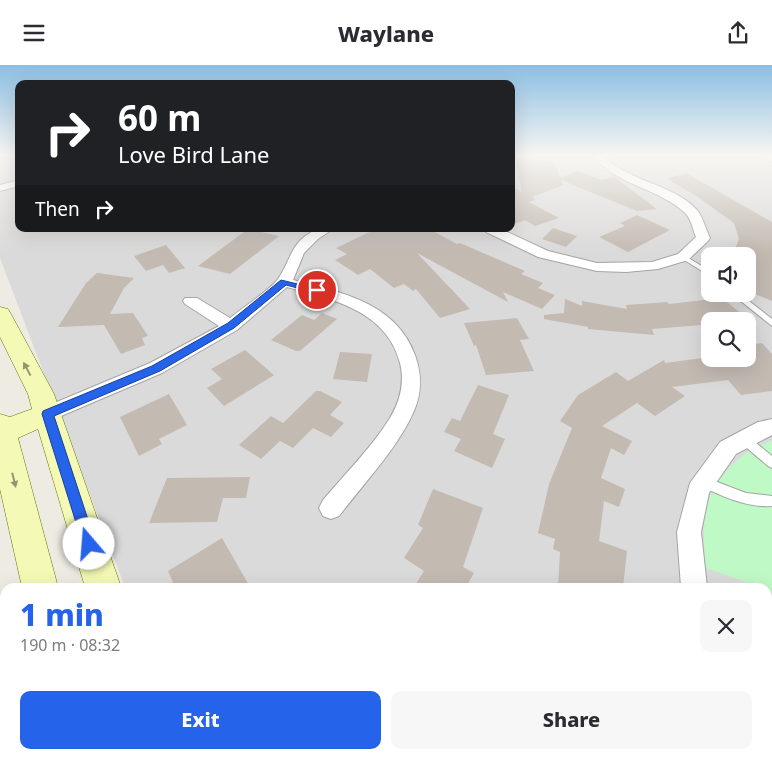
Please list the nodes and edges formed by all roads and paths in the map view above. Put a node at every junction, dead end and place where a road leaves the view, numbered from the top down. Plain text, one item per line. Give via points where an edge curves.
1 (654, 188) edge
2 (322, 232) edge
3 (497, 232) edge
4 (683, 257) junction
5 (701, 268) edge
6 (284, 282) junction
7 (191, 301) dead end
8 (746, 302) edge
9 (0, 314) edge
10 (772, 323) edge
11 (231, 326) junction
12 (47, 414) junction
13 (772, 427) edge
14 (1, 430) edge
15 (744, 440) junction
16 (772, 463) edge
17 (704, 482) junction
18 (772, 501) edge
19 (331, 508) dead end
20 (39, 583) edge
21 (103, 583) edge
22 (694, 583) edge

1 - 4 street via 692,212 703,238
2 - 6 street via 298,251
3 - 4 street via 543,254 598,267 653,265
4 - 5 lane
6 - 11 street
6 - 19 street via 341,297 384,319 400,339 410,366 412,389 398,422
7 - 11 street
8 - 10 lane
12 -> 9 main road via 41,394
11 - 12 street via 156,368
12 - 14 main road
12 - 21 main road
13 - 15 street
14 -> 20 main road
15 - 16 lane
15 - 17 street via 728,448
17 - 18 lane via 738,496 760,502
17 - 22 street via 698,490 689,532

